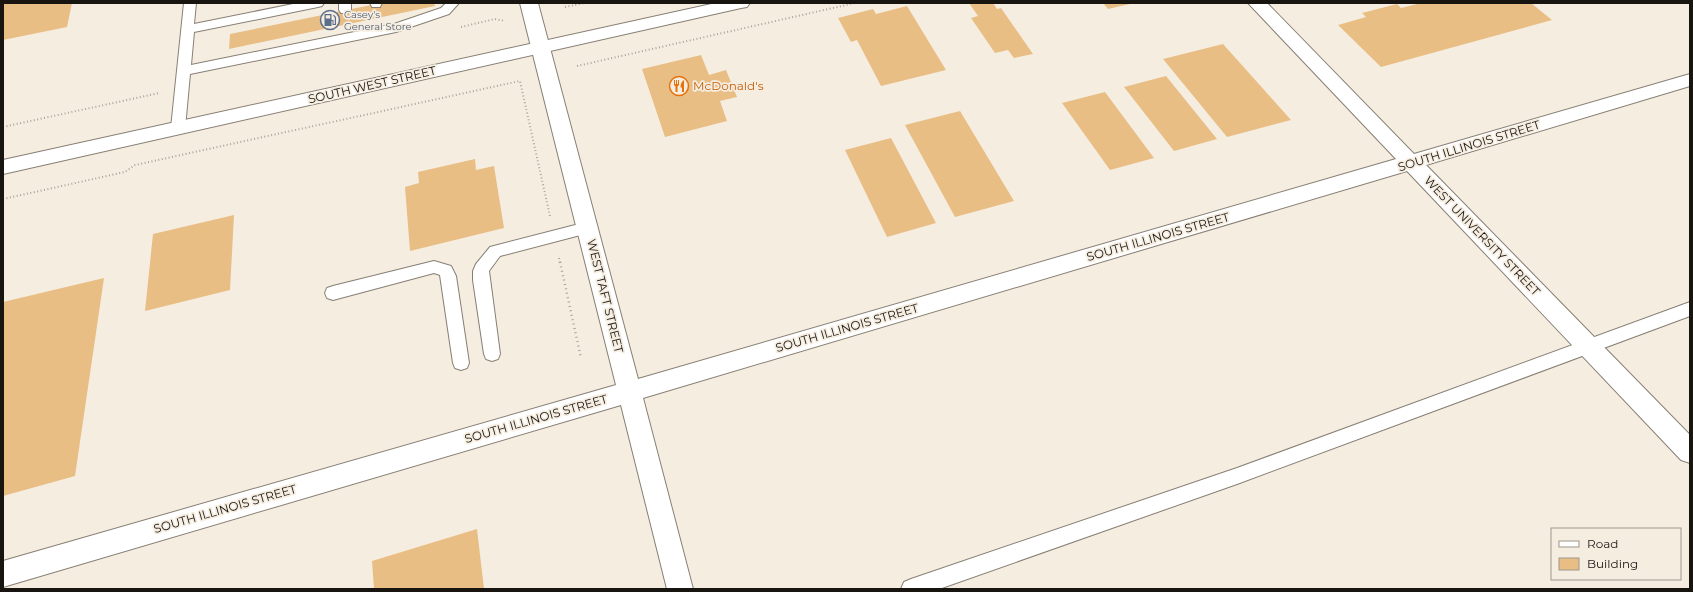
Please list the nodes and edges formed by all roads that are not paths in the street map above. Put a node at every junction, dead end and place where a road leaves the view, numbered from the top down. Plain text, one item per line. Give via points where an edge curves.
1 (190, 3) edge
2 (453, 3) edge
3 (529, 3) edge
4 (741, 3) edge
5 (1257, 3) edge
6 (316, 8) edge
7 (376, 18) dead end
8 (188, 29) junction
9 (377, 31) junction
10 (254, 43) dead end
11 (541, 48) junction
12 (254, 57) junction
13 (184, 71) junction
14 (1690, 80) edge
15 (178, 128) junction
16 (1411, 163) junction
17 (3, 167) edge
18 (587, 228) junction
19 (333, 293) dead end
20 (1690, 309) edge
21 (1588, 346) junction
22 (492, 354) dead end
23 (461, 363) dead end
24 (629, 392) junction
25 (1690, 452) edge
26 (3, 574) edge
27 (680, 589) edge
28 (911, 589) edge

1 - 8 lane
2 - 9 lane via 445,11 408,18
3 - 11 street, WEST TAFT STREET
4 - 11 street, SOUTH WEST STREET
5 - 16 street, WEST UNIVERSITY STREET
6 - 8 lane via 255,22
7 - 9 lane
8 - 13 lane
9 - 12 lane via 346,31 288,43
10 - 12 lane
11 - 15 street, SOUTH WEST STREET
11 - 18 street, WEST TAFT STREET
12 - 13 lane
13 - 15 lane
14 - 16 street, SOUTH ILLINOIS STREET
15 - 17 street, SOUTH WEST STREET
16 - 21 street, WEST UNIVERSITY STREET
16 - 24 street, SOUTH ILLINOIS STREET
18 - 22 lane via 495,251 484,264 481,280
18 - 24 street, WEST TAFT STREET
19 - 23 lane via 434,267 445,270
20 - 21 lane
21 - 25 street, WEST UNIVERSITY STREET
21 - 28 lane via 1237,476
24 - 26 street, SOUTH ILLINOIS STREET
24 - 27 street, WEST TAFT STREET

